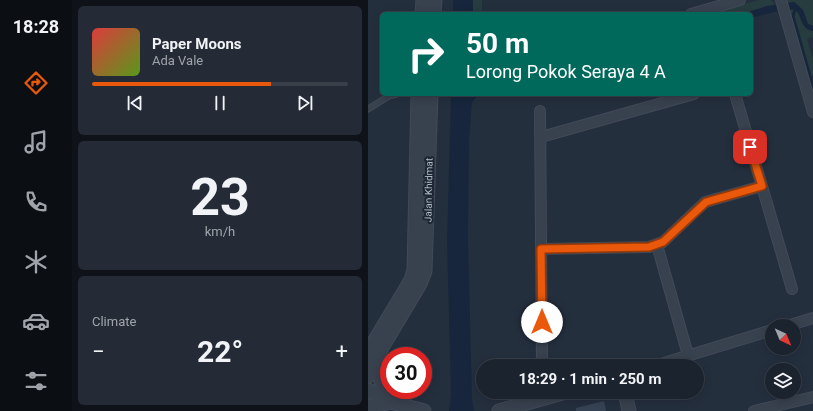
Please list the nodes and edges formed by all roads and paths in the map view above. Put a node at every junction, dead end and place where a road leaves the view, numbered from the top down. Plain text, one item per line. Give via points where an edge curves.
1 (423, 0) edge
2 (435, 0) edge
3 (740, 0) edge
4 (781, 0) edge
5 (711, 4) edge
6 (422, 12) edge
7 (434, 12) edge
8 (695, 12) edge
9 (389, 96) edge
10 (418, 96) edge
11 (431, 96) edge
12 (687, 96) edge
13 (736, 96) edge
14 (368, 109) edge
15 (540, 111) dead end
16 (813, 112) edge
17 (541, 137) junction
18 (762, 186) junction
19 (657, 245) junction
20 (541, 249) junction
21 (792, 289) dead end
22 (813, 318) edge
23 (801, 322) edge
24 (765, 332) edge
25 (383, 347) edge
26 (368, 352) edge
27 (380, 352) edge
28 (688, 355) junction
29 (542, 359) edge
30 (676, 359) edge
31 (380, 360) edge
32 (368, 376) edge
33 (380, 379) edge
34 (368, 390) edge
35 (813, 397) edge
36 (393, 399) edge
37 (541, 399) edge
38 (626, 399) edge
39 (396, 403) junction
40 (368, 407) edge
41 (424, 411) edge
42 (499, 411) edge
43 (629, 411) edge
44 (754, 411) edge

1 - 6 street
2 - 7 street
3 - 5 street
4 - 16 street
5 - 8 street
9 - 14 lane
10 - 26 street via 415,263 411,280
11 - 25 street, Jalan Khidmat via 427,262 420,284
12 - 17 street
13 - 18 street
15 - 17 street
17 - 20 street
18 - 19 street via 706,202
18 - 21 street
19 - 20 street
19 - 28 street
20 - 29 street
22 - 23 street
24 - 28 street
27 - 32 street, Jalan Khidmat
28 - 30 street
31 - 33 street
34 - 39 street
35 - 44 street
36 - 39 street
37 - 42 street
38 - 43 street
39 - 40 street
39 - 41 street

